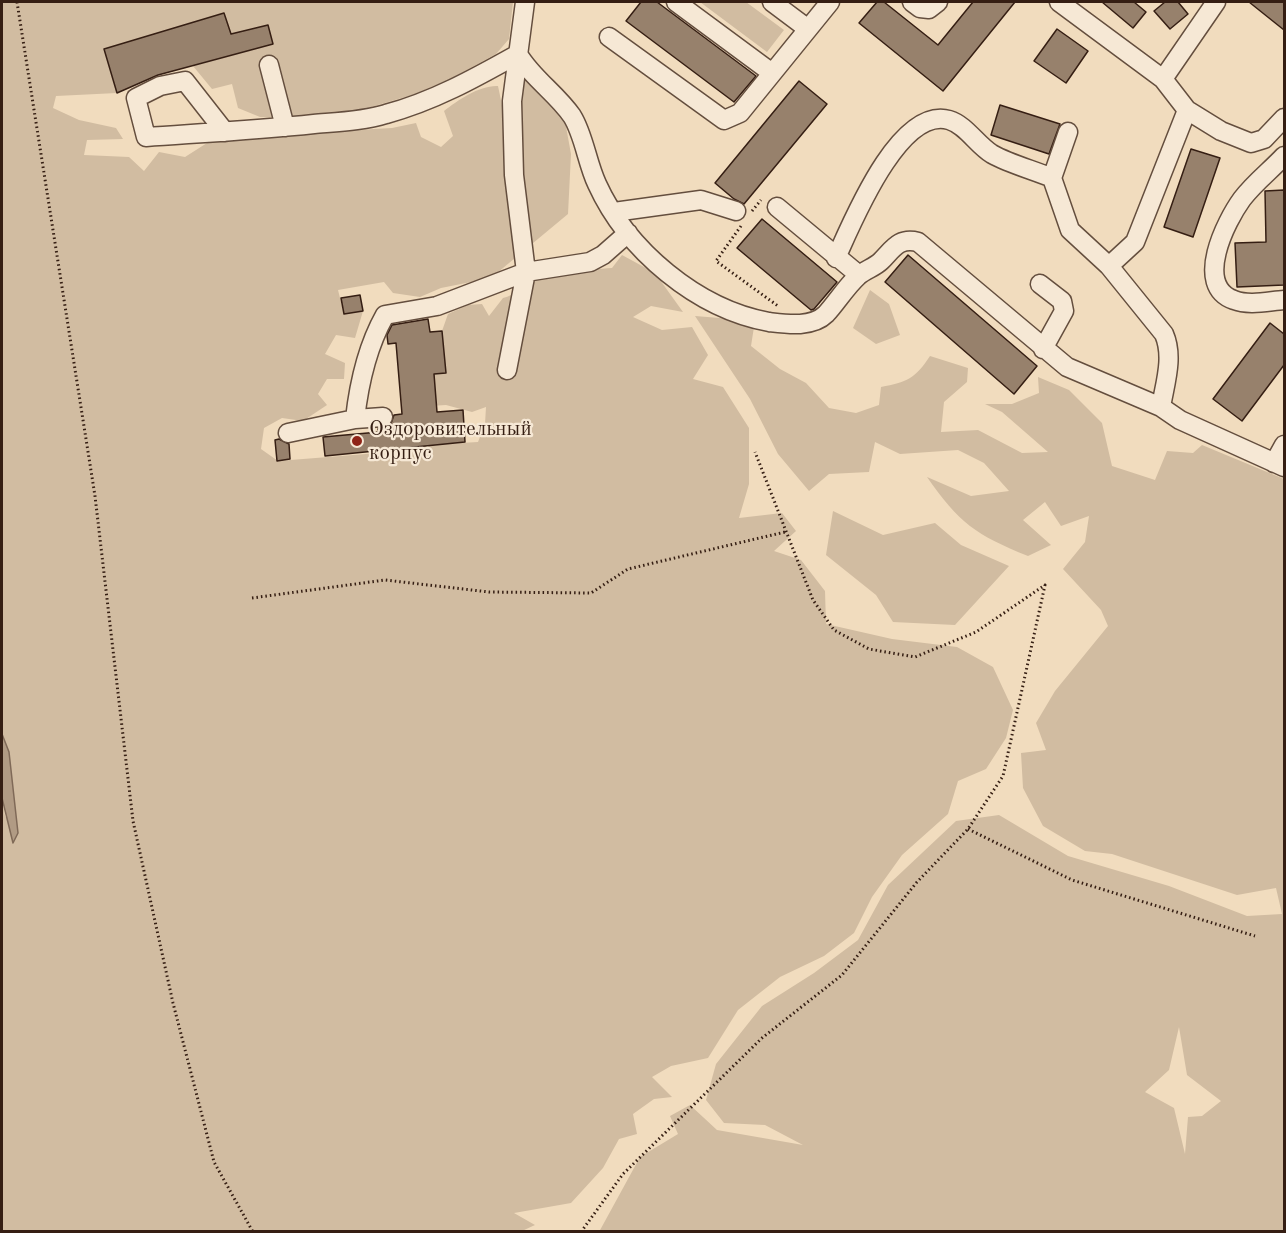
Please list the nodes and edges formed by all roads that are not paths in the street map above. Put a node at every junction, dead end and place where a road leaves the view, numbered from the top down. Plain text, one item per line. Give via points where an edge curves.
1 (525, 2) edge
2 (676, 2) edge
3 (772, 2) edge
4 (830, 2) edge
5 (912, 2) edge
6 (938, 2) edge
7 (1059, 2) edge
8 (1216, 2) edge
9 (808, 29) junction
10 (609, 37) dead end
11 (518, 54) junction
12 (269, 65) dead end
13 (772, 73) junction
14 (1163, 79) junction
15 (1187, 110) junction
16 (1284, 118) edge
17 (285, 127) junction
18 (225, 132) junction
19 (1068, 132) dead end
20 (1284, 156) edge
21 (1052, 178) junction
22 (777, 207) road end
23 (614, 212) junction
24 (742, 217) road end
25 (627, 233) junction
26 (836, 258) junction
27 (1109, 266) junction
28 (526, 272) junction
29 (859, 275) junction
30 (1040, 284) dead end
31 (1284, 300) edge
32 (1043, 349) junction
33 (507, 370) dead end
34 (1161, 407) junction
35 (383, 417) dead end
36 (355, 418) junction
37 (288, 433) dead end
38 (1284, 445) edge
39 (1279, 465) edge

1 - 11 street
2 - 13 street
3 - 9 street
4 - 9 street
5 - 6 street via 929,9
7 - 14 street
8 - 14 street
9 - 13 street
10 - 13 street via 724,120 740,113
11 - 17 street via 439,97 384,115
11 - 23 street via 574,119 590,168
11 - 28 street via 512,101 513,156
12 - 17 street
14 - 15 street
15 - 16 street via 1221,131 1251,143 1264,139
15 - 27 street via 1135,242
17 - 18 street
18 - 18 street via 185,81 160,86 136,98 146,137
19 - 21 street
20 - 31 street via 1235,209 1213,266 1216,281 1232,300
21 - 26 street via 991,153 949,120 932,120 914,129 896,147 864,196
21 - 27 street via 1070,230
22 - 26 street
23 - 24 street via 701,200
23 - 25 street
25 - 28 street via 590,262
25 - 29 street via 672,278 758,320 813,322 824,316
26 - 29 street
27 - 34 street via 1164,334 1169,346
28 - 33 street
28 - 36 street via 437,306 385,315 359,386
29 - 32 street via 880,262 900,242 918,242
30 - 32 street via 1062,301 1064,311
32 - 34 street via 1067,367
34 - 39 street via 1180,420
35 - 36 street
36 - 37 street
38 - 39 street

